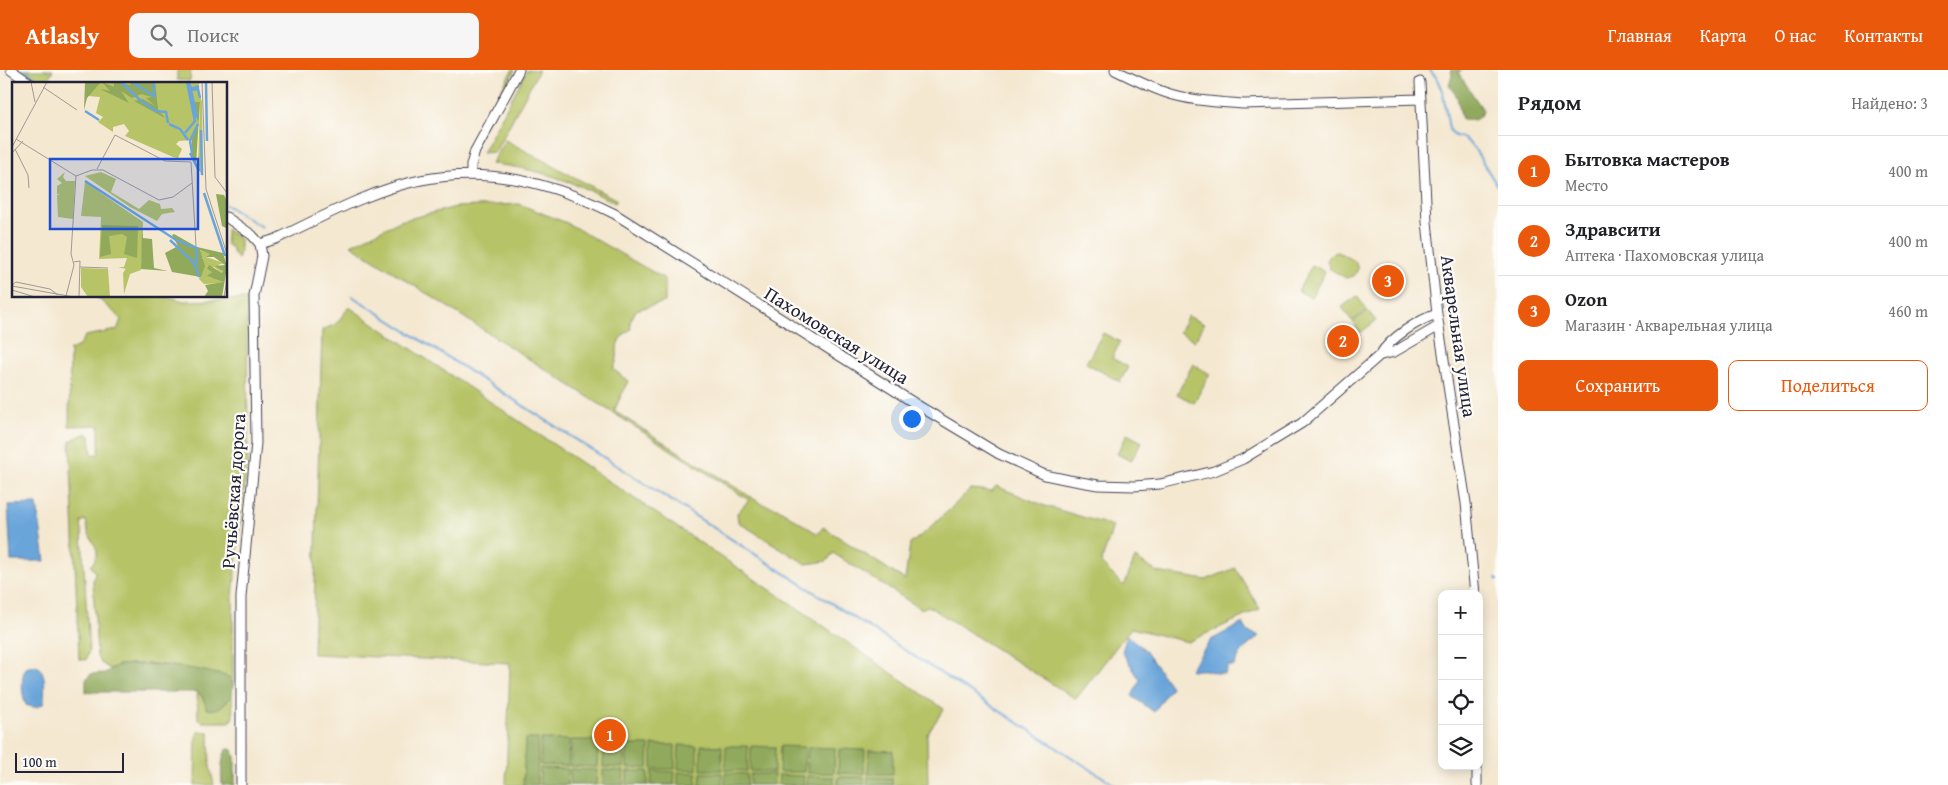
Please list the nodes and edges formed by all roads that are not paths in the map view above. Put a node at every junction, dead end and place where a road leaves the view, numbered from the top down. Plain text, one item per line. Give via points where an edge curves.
1 (11, 70) edge
2 (519, 70) edge
3 (1115, 70) edge
4 (28, 82) edge
5 (1420, 82) dead end
6 (1421, 99) junction
7 (471, 175) junction
8 (228, 217) edge
9 (260, 244) junction
10 (1437, 314) junction
11 (1439, 326) junction
12 (1380, 355) junction
13 (1475, 590) edge
14 (1478, 770) edge
15 (241, 785) edge
16 (1477, 785) edge

1 - 4 street
2 - 7 street via 475,151
3 - 6 street via 1166,93 1218,102
5 - 6 street, Акварельная улица
6 - 10 street, Акварельная улица via 1427,222
7 - 9 street, Пахомовская улица via 427,179 397,187
7 - 12 street, Пахомовская улица via 539,183 590,201 999,454 1045,475 1069,480 1134,486 1160,484 1214,471 1243,459 1302,423
8 - 9 street
9 - 15 street, Ручьёвская дорога via 262,256 254,296 256,443 241,597
10 - 11 street, Акварельная улица
10 - 12 street, Пахомовская улица via 1388,343
11 - 12 street, Пахомовская улица via 1394,352
11 - 13 street, Акварельная улица via 1466,502
14 - 16 street

